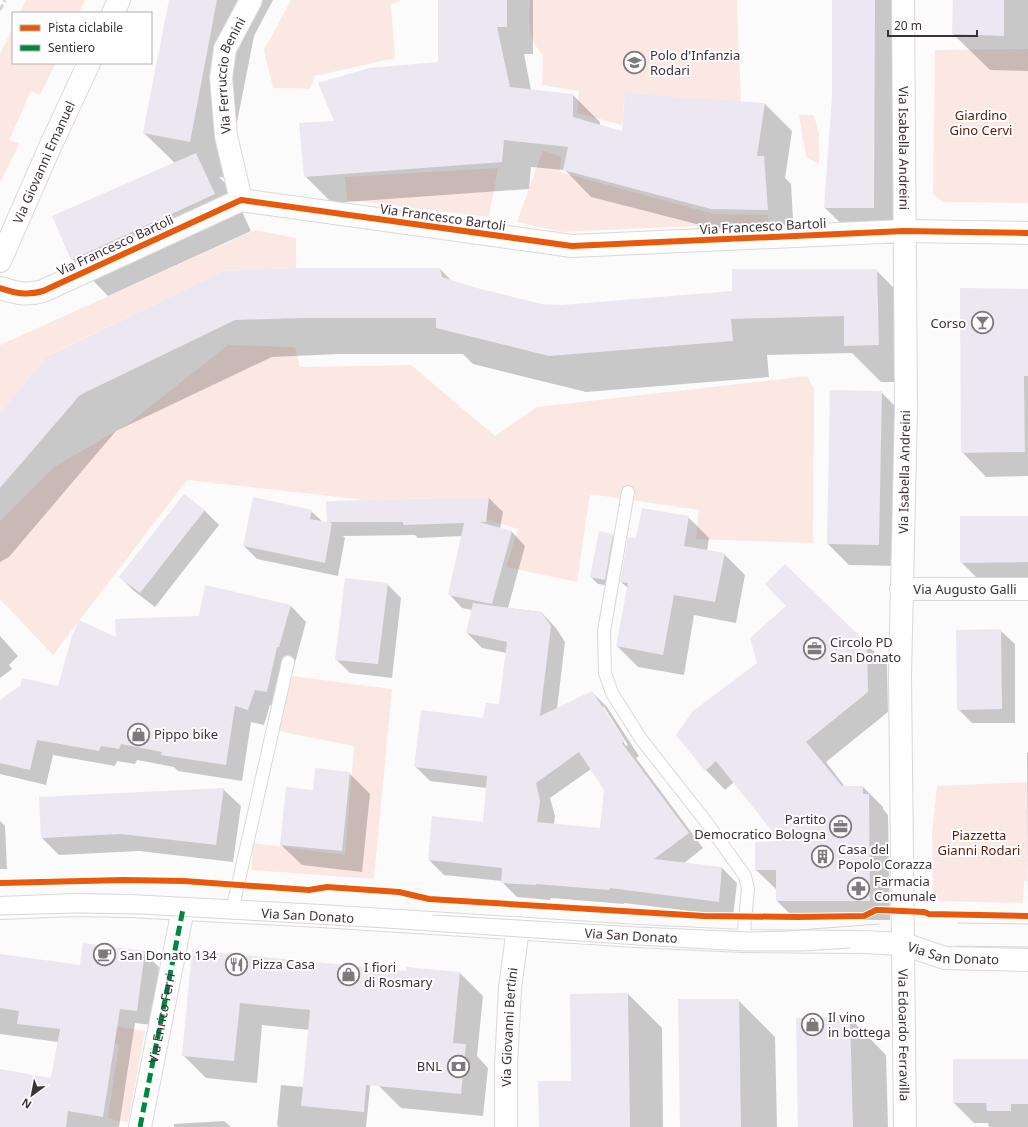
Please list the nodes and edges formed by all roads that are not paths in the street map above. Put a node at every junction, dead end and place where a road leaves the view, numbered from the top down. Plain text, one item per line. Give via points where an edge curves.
1 (119, 0) edge
2 (251, 0) edge
3 (903, 0) edge
4 (113, 12) edge
5 (89, 64) edge
6 (241, 200) junction
7 (904, 231) junction
8 (1028, 233) edge
9 (0, 262) edge
10 (0, 288) edge
11 (628, 492) dead end
12 (902, 589) junction
13 (1028, 589) edge
14 (288, 662) dead end
15 (0, 908) edge
16 (183, 909) junction
17 (232, 912) junction
18 (518, 928) junction
19 (743, 941) junction
20 (903, 944) junction
21 (1028, 960) edge
22 (140, 1127) edge
23 (506, 1127) edge
24 (905, 1127) edge

1 - 4 street
2 - 6 street, Via Ferruccio Benini via 225,48 220,78 226,136
3 - 7 street, Via Isabella Andreini
5 - 9 street, Via Giovanni Emanuel
6 - 7 street, Via Francesco Bartoli via 572,246
6 - 10 street, Via Francesco Bartoli via 43,290 21,294
7 - 8 street, Via Francesco Bartoli
7 - 12 street, Via Isabella Andreini via 906,408
11 - 19 lane via 604,631 605,673 612,693 641,739 746,876 748,890
12 - 13 street, Via Augusto Galli
12 - 20 street, Via Isabella Andreini via 900,676
14 - 17 lane
15 - 16 street, Via San Donato via 75,905
16 - 17 street, Via San Donato
16 - 22 street, Via Enrico Ferri
17 - 18 street, Via San Donato
18 - 19 street, Via San Donato
18 - 23 street, Via Giovanni Bertini via 510,988
19 - 20 street, Via San Donato
20 - 21 street, Via San Donato via 945,958
20 - 24 street, Via Edoardo Ferravilla

